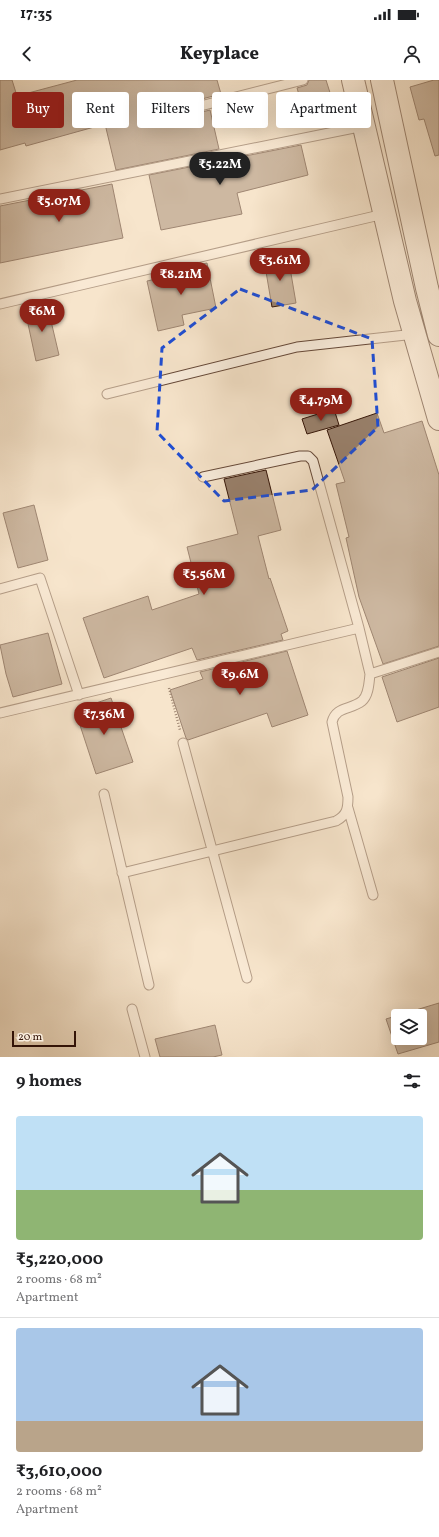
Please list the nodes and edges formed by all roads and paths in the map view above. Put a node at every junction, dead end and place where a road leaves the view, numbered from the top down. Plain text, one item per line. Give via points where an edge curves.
1 (303, 80) edge
2 (353, 80) edge
3 (382, 80) edge
4 (356, 92) edge
5 (204, 105) edge
6 (354, 128) edge
7 (364, 128) edge
8 (0, 199) edge
9 (385, 214) junction
10 (0, 304) edge
11 (415, 334) junction
12 (439, 335) edge
13 (107, 394) dead end
14 (439, 419) edge
15 (203, 477) dead end
16 (0, 589) edge
17 (360, 628) junction
18 (439, 652) edge
19 (165, 674) junction
20 (370, 674) junction
21 (79, 695) junction
22 (0, 713) edge
23 (183, 743) joint
24 (104, 794) dead end
25 (348, 808) junction
26 (212, 851) junction
27 (122, 873) junction
28 (373, 895) dead end
29 (247, 978) dead end
30 (149, 985) dead end
31 (132, 1009) dead end
32 (145, 1057) edge

1 - 5 lane
2 - 4 main road
3 - 12 main road
6 - 8 lane
7 - 9 main road
9 - 10 lane
9 - 11 main road
11 - 13 lane via 297,347
11 - 14 main road
15 - 17 lane via 308,456 313,462
16 - 21 lane via 40,578
17 - 19 lane
17 - 20 lane
18 - 20 lane
19 - 21 lane
19 - 23 path
20 - 25 lane via 367,694 362,701 340,710 334,715 332,722 348,797
21 - 22 lane
23 - 26 lane
24 - 27 lane
25 - 26 lane via 336,821
25 - 28 lane
26 - 27 lane
26 - 29 lane
27 - 30 lane
31 - 32 lane

